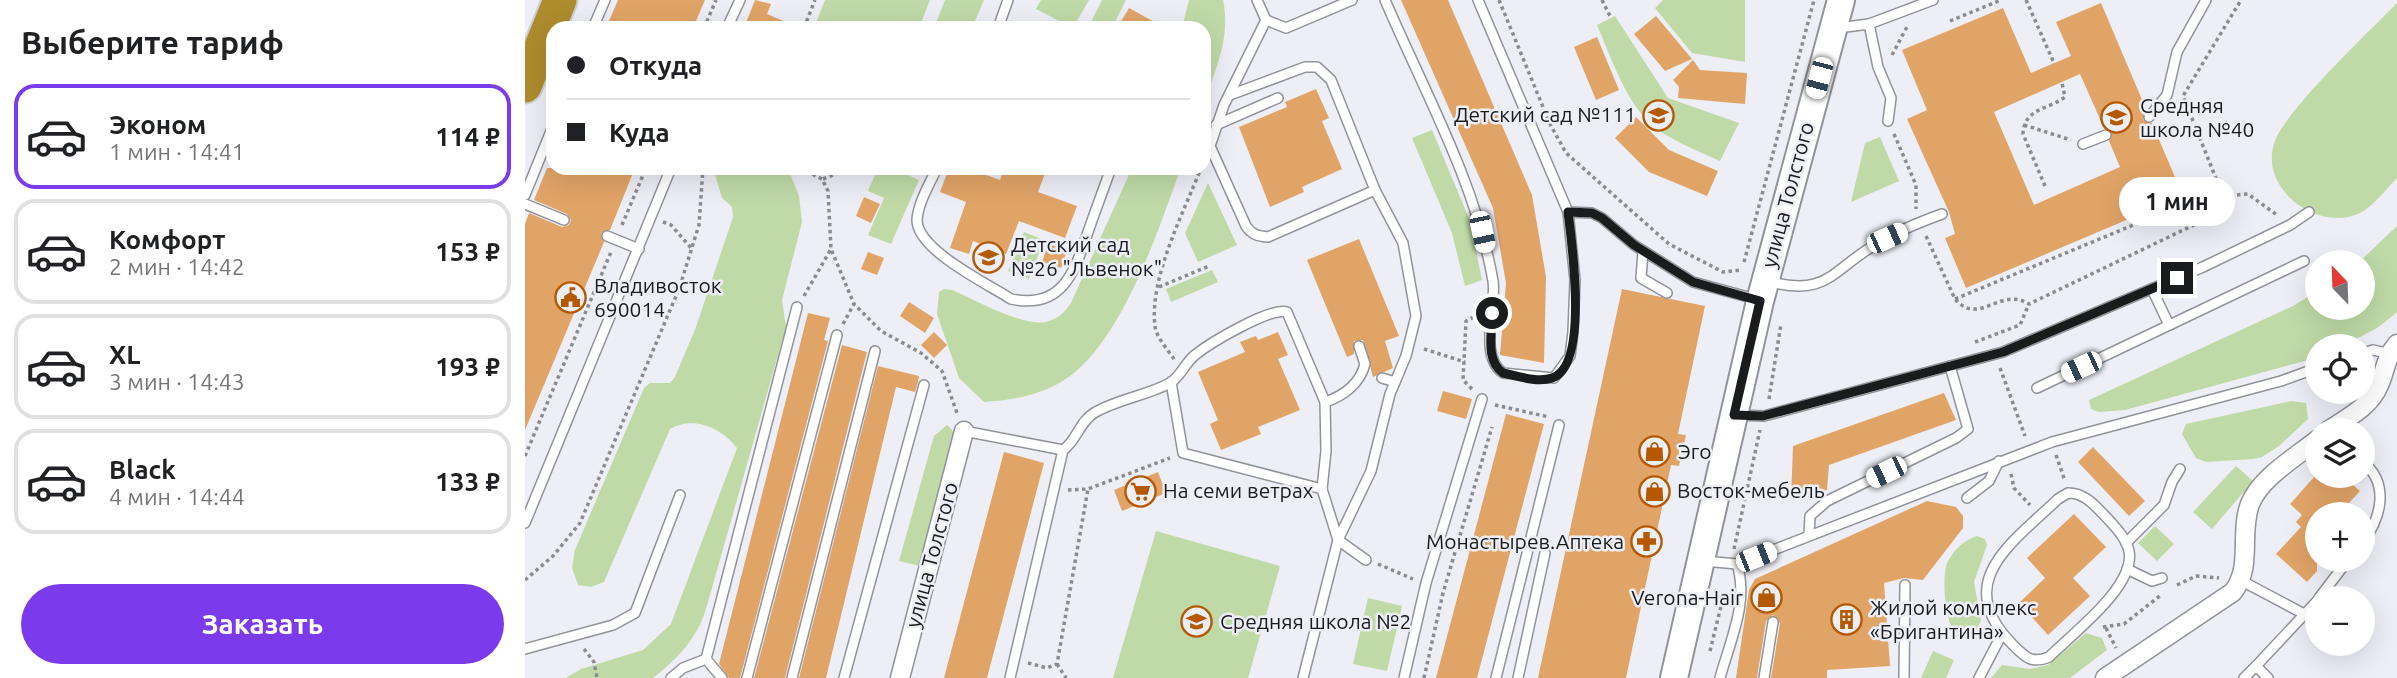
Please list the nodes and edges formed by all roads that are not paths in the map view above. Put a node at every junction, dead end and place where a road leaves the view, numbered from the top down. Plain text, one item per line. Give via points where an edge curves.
1 (560, 0) edge
2 (605, 0) edge
3 (740, 0) edge
4 (1008, 0) edge
5 (1257, 0) edge
6 (1352, 0) edge
7 (1385, 0) edge
8 (1478, 0) edge
9 (1841, 0) edge
10 (1933, 0) edge
11 (2206, 0) edge
12 (1266, 20) junction
13 (551, 21) edge
14 (596, 21) edge
15 (730, 21) edge
16 (1000, 21) edge
17 (1869, 24) junction
18 (1833, 28) junction
19 (546, 34) edge
20 (525, 86) edge
21 (1230, 95) junction
22 (1278, 98) dead end
23 (2149, 117) dead end
24 (1888, 121) road end
25 (1216, 125) junction
26 (2106, 135) dead end
27 (1211, 142) edge
28 (546, 143) edge
29 (2083, 144) road end
30 (1211, 148) edge
31 (668, 175) edge
32 (933, 175) edge
33 (1108, 175) edge
34 (1375, 190) junction
35 (525, 195) edge
36 (525, 204) edge
37 (1568, 212) junction
38 (2309, 212) dead end
39 (1942, 214) dead end
40 (564, 220) dead end
41 (612, 238) road end
42 (639, 249) junction
43 (1643, 250) junction
44 (2304, 261) dead end
45 (2152, 289) junction
46 (1771, 290) junction
47 (1667, 293) dead end
48 (797, 307) dead end
49 (2169, 325) junction
50 (837, 335) road end
51 (1359, 346) dead end
52 (2375, 350) edge
53 (875, 351) dead end
54 (2394, 352) edge
55 (1950, 366) junction
56 (2305, 372) edge
57 (1382, 377) dead end
58 (1171, 382) junction
59 (1395, 382) junction
60 (924, 385) dead end
61 (2037, 388) dead end
62 (1482, 398) road end
63 (1325, 402) junction
64 (1734, 415) junction
65 (2348, 418) edge
66 (1559, 425) road end
67 (964, 431) joint
68 (1063, 450) junction
69 (2305, 450) edge
70 (2004, 460) junction
71 (2180, 470) dead end
72 (2375, 475) edge
73 (1322, 489) junction
74 (680, 495) dead end
75 (1967, 498) dead end
76 (525, 523) edge
77 (2375, 523) edge
78 (1809, 535) junction
79 (1338, 540) junction
80 (2126, 543) junction
81 (1545, 553) dead end
82 (1366, 560) road end
83 (1702, 561) junction
84 (1734, 564) junction
85 (2127, 569) junction
86 (2340, 572) edge
87 (2162, 578) dead end
88 (2242, 581) junction
89 (1905, 585) dead end
90 (2329, 586) edge
91 (2305, 614) edge
92 (2305, 616) edge
93 (1773, 622) dead end
94 (2003, 634) junction
95 (525, 649) edge
96 (706, 659) junction
97 (2256, 666) junction
98 (683, 668) junction
99 (671, 678) edge
100 (680, 678) edge
101 (722, 678) edge
102 (747, 678) edge
103 (792, 678) edge
104 (844, 678) edge
105 (900, 678) edge
106 (1010, 678) edge
107 (1303, 678) edge
108 (1404, 678) edge
109 (1496, 678) edge
110 (1518, 678) edge
111 (1674, 678) edge
112 (1720, 678) edge
113 (1763, 678) edge
114 (1904, 678) edge
115 (1979, 678) edge
116 (2105, 678) edge
117 (2244, 678) edge
118 (2268, 678) edge

1 - 13 highway
2 - 14 lane
3 - 15 lane
4 - 16 lane
5 - 12 lane
6 - 12 lane via 1286,28
7 - 37 lane via 1479,218 1493,284 1492,356 1503,373 1554,378 1570,356 1575,280
8 - 37 lane
9 - 18 main road, улица Толстого
10 - 17 lane
11 - 23 lane via 2177,52 2167,95
12 - 21 lane
17 - 18 lane
17 - 24 lane via 1878,67 1891,98
18 - 46 main road, улица Толстого
19 - 20 highway
21 - 25 lane
21 - 34 lane via 1305,67 1317,67 1331,80
22 - 25 lane
25 - 27 lane
26 - 29 lane
28 - 35 lane
30 - 34 lane via 1252,234 1268,237
31 - 42 lane
32 - 33 lane via 917,220 920,231 938,253 1023,302 1055,293 1073,274
34 - 59 lane via 1403,243 1416,316
36 - 40 lane
37 - 43 lane via 1602,218
38 - 45 lane
39 - 46 lane via 1875,244 1826,281
41 - 42 lane
42 - 76 lane
43 - 46 lane via 1693,282
43 - 47 lane via 1641,278
44 - 49 lane
45 - 49 lane
45 - 55 lane via 2003,352
46 - 64 main road, улица Толстого
48 - 96 lane
49 - 61 lane
50 - 102 lane
51 - 63 lane via 1365,364 1360,376 1339,397
52 - 54 lane
53 - 103 lane
54 - 65 street via 2373,397
55 - 64 lane via 1763,416
55 - 78 lane via 1968,429 1827,501 1810,516
56 - 70 lane via 2052,442
57 - 59 lane
58 - 63 lane via 1197,353 1281,310 1292,319
58 - 68 lane via 1093,414
58 - 73 lane via 1183,453
59 - 79 lane via 1371,471
60 - 104 lane
62 - 108 lane via 1426,583
63 - 73 lane
64 - 83 main road, улица Толстого
66 - 109 lane
67 - 68 lane
67 - 105 street, улица Толстого
68 - 106 lane
69 - 88 street via 2259,489 2251,502
70 - 75 lane via 1989,481
70 - 78 lane
71 - 80 lane via 2164,505
72 - 77 lane via 2380,509
73 - 79 lane
74 - 95 lane via 635,613 613,625
78 - 84 lane
79 - 82 lane
79 - 107 lane
80 - 85 lane
80 - 94 lane via 2091,502 2077,493 2058,499 1997,558 1988,575 1987,610
81 - 110 lane
83 - 84 lane
83 - 111 main road, улица Толстого
84 - 112 lane via 1741,577 1740,606
85 - 87 lane via 2152,581
85 - 94 lane via 2115,592 2049,657 2028,660
86 - 90 lane
88 - 91 lane
88 - 116 street via 2233,593
89 - 114 lane
92 - 97 lane
93 - 113 lane
94 - 115 lane
96 - 98 lane
96 - 101 lane
97 - 117 lane
97 - 118 lane
98 - 99 lane
98 - 100 lane

